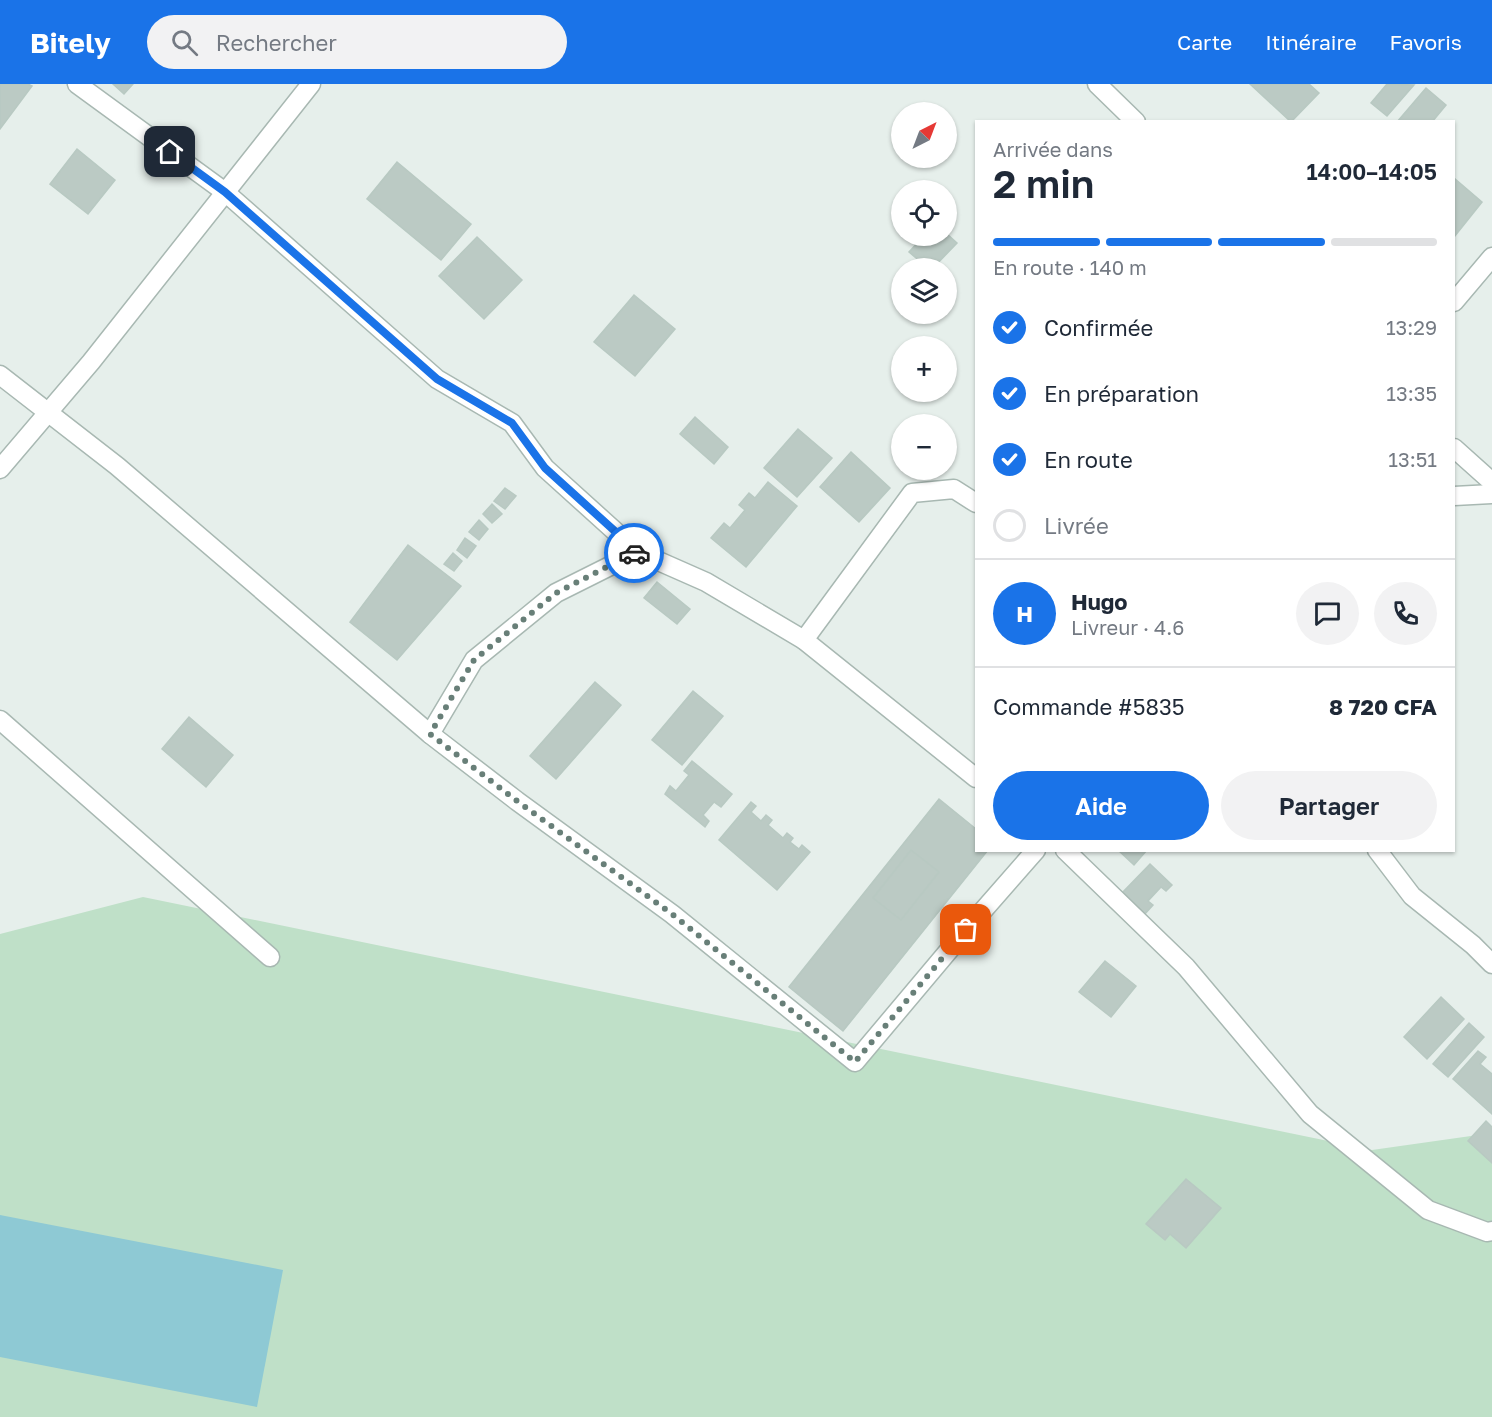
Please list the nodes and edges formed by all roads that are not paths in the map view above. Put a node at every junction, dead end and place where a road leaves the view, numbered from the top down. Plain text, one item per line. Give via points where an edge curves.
1 (77, 84) edge
2 (311, 84) edge
3 (1097, 84) edge
4 (1134, 120) edge
5 (225, 192) junction
6 (1492, 257) edge
7 (1455, 301) edge
8 (0, 375) edge
9 (48, 412) junction
10 (1455, 449) edge
11 (0, 469) edge
12 (1492, 482) edge
13 (1492, 494) edge
14 (1455, 496) edge
15 (975, 502) edge
16 (638, 552) junction
17 (804, 640) junction
18 (0, 720) edge
19 (430, 734) junction
20 (975, 777) edge
21 (1034, 852) edge
22 (1067, 852) edge
23 (1379, 852) edge
24 (270, 957) dead end
25 (1492, 964) edge
26 (1492, 1231) edge

1 - 5 street
2 - 5 street
3 - 4 street
5 - 9 street
5 - 16 street via 437,379 512,423 545,468
6 - 7 street
8 - 9 street
9 - 11 street
9 - 19 street via 117,466
10 - 12 street
13 - 14 street
15 - 17 street via 954,489 912,494
16 - 17 street via 706,582
16 - 19 street via 556,593 474,660
17 - 20 street
18 - 24 street
19 - 21 street via 672,914 855,1062
22 - 26 street via 1186,967 1310,1114 1428,1210
23 - 25 street via 1412,896

